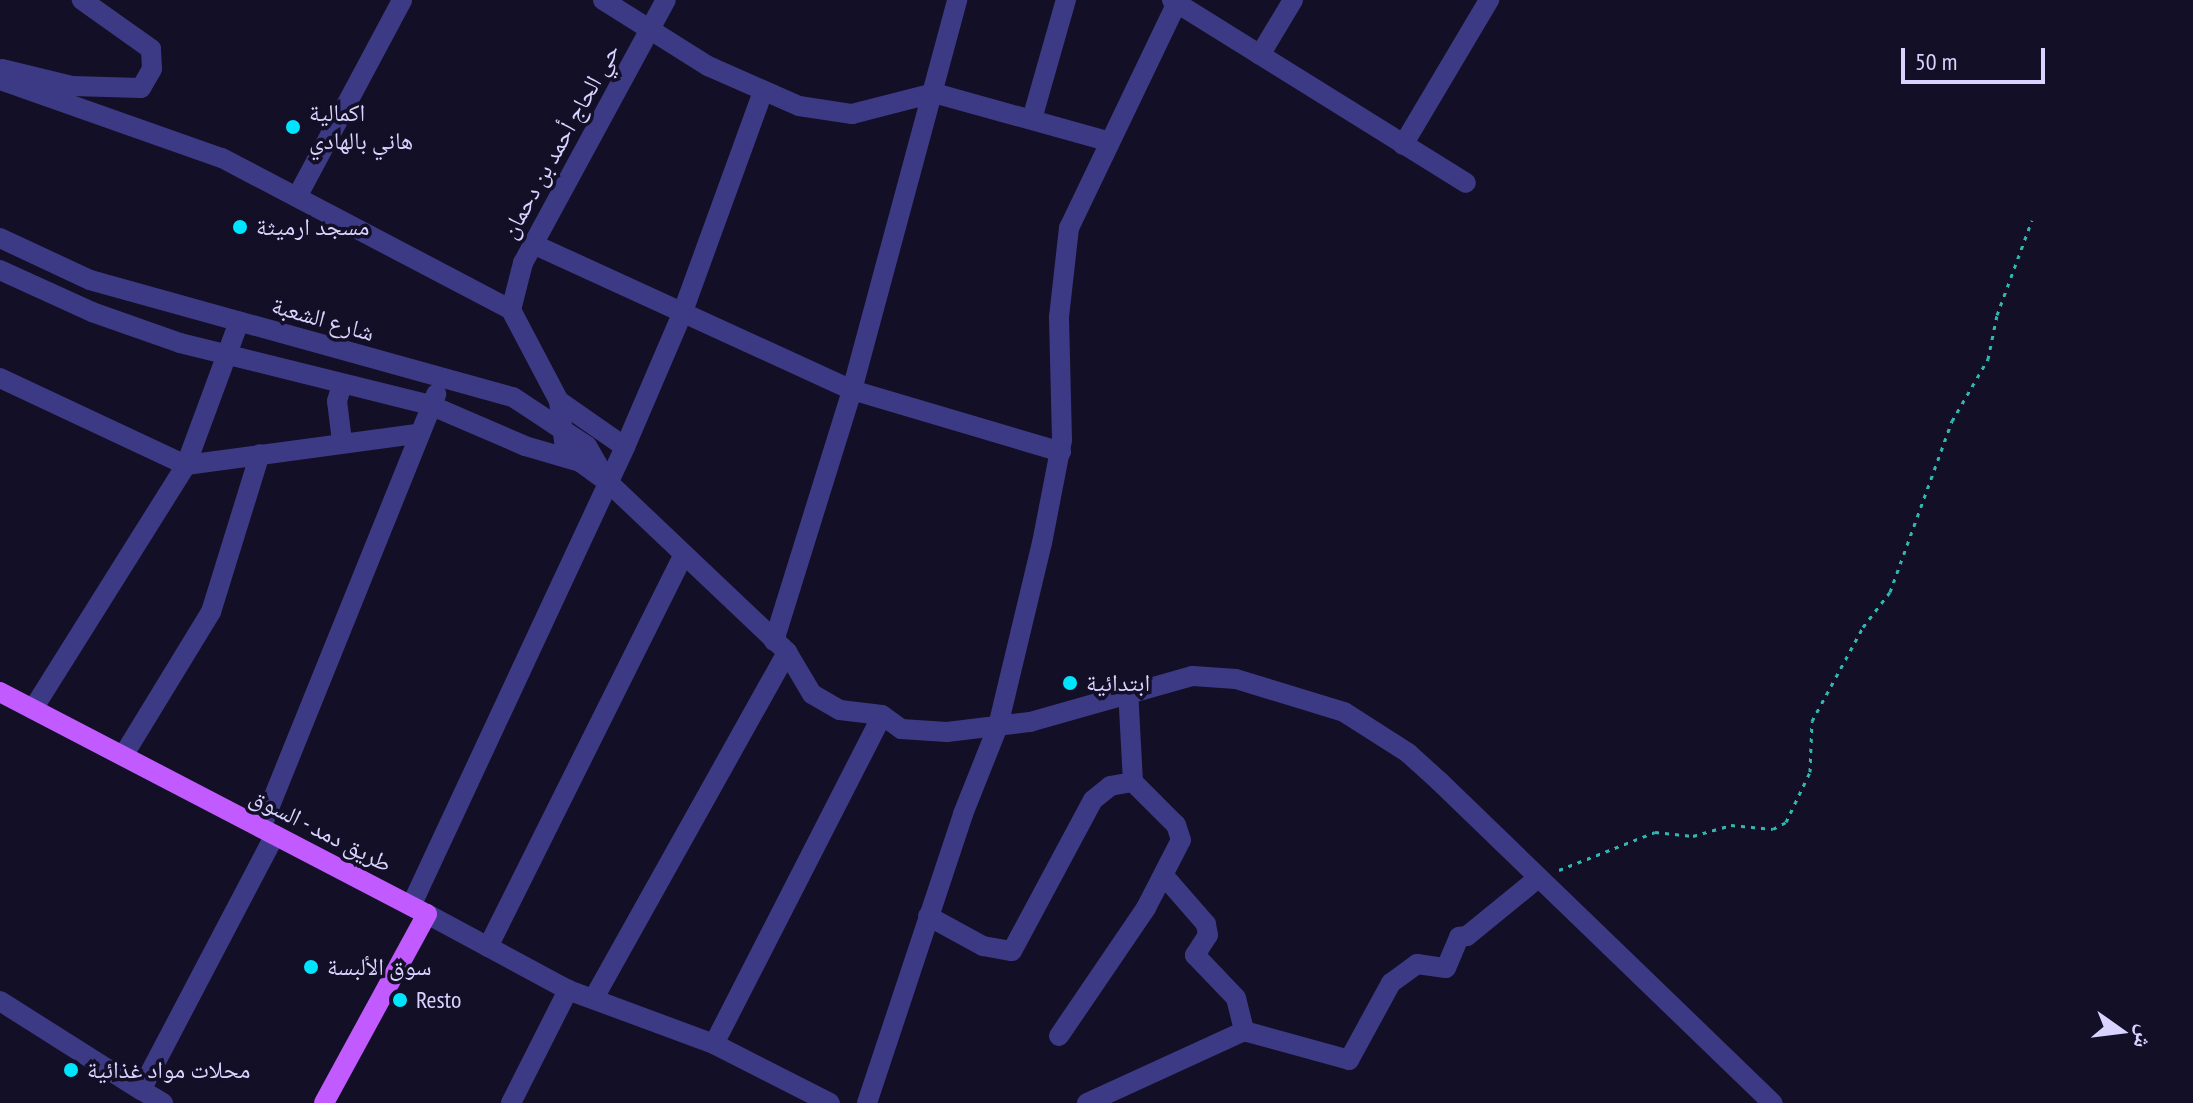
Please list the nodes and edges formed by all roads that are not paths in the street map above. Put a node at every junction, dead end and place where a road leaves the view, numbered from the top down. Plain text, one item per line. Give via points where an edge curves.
1 (82, 0) edge
2 (402, 0) edge
3 (603, 0) edge
4 (666, 0) edge
5 (957, 0) edge
6 (1066, 0) edge
7 (1293, 0) edge
8 (1489, 0) edge
9 (1176, 1) edge
10 (651, 30) junction
11 (1260, 55) junction
12 (0, 68) edge
13 (0, 80) edge
14 (934, 93) junction
15 (762, 94) junction
16 (1032, 119) junction
17 (1107, 141) junction
18 (1403, 145) junction
19 (1466, 183) dead end
20 (297, 197) junction
21 (0, 238) edge
22 (533, 244) junction
23 (52, 265) junction
24 (0, 270) edge
25 (41, 291) junction
26 (511, 310) junction
27 (682, 314) junction
28 (239, 322) junction
29 (226, 356) junction
30 (0, 378) edge
31 (443, 378) junction
32 (342, 384) junction
33 (852, 390) junction
34 (559, 401) junction
35 (430, 405) junction
36 (560, 432) junction
37 (415, 434) junction
38 (342, 441) junction
39 (625, 447) junction
40 (1061, 452) junction
41 (260, 454) junction
42 (566, 457) junction
43 (186, 465) junction
44 (608, 482) junction
45 (684, 554) junction
46 (780, 647) junction
47 (1128, 691) junction
48 (0, 692) edge
49 (33, 709) junction
50 (882, 715) junction
51 (998, 726) junction
52 (123, 756) junction
53 (1133, 782) junction
54 (268, 831) junction
55 (1165, 877) junction
56 (1537, 879) junction
57 (419, 910) junction
58 (928, 916) junction
59 (488, 947) junction
60 (568, 990) junction
61 (595, 996) junction
62 (0, 1001) edge
63 (1244, 1031) junction
64 (1059, 1036) dead end
65 (714, 1044) junction
66 (141, 1090) junction
67 (163, 1103) edge
68 (324, 1103) edge
69 (511, 1103) edge
70 (830, 1103) edge
71 (867, 1103) edge
72 (1087, 1103) edge
73 (1773, 1103) edge

1 - 12 street via 151,49 152,69 141,88 72,86
2 - 20 street
3 - 10 street
4 - 10 street, حي الحاج أحمد بن دحمان
5 - 14 street
6 - 16 street
7 - 11 street
8 - 18 street
9 - 11 street
9 - 17 street
10 - 15 street
10 - 22 street, حي الحاج أحمد بن دحمان
11 - 18 street
13 - 20 street via 194,146
14 - 15 street via 852,114
14 - 16 street
14 - 33 street
15 - 27 street
16 - 17 street
17 - 40 street via 1063,253
18 - 19 street
20 - 26 street
21 - 23 street, شارع الشعبة
22 - 26 street, حي الحاج أحمد بن دحمان via 516,280
22 - 27 street
23 - 25 street
23 - 28 street, شارع الشعبة
24 - 25 street
25 - 29 street
26 - 34 street
27 - 33 street
27 - 39 street
28 - 29 street
28 - 31 street, شارع الشعبة
29 - 32 street
29 - 43 street
30 - 43 street
31 - 35 street
31 - 36 street, شارع الشعبة via 513,397
32 - 35 street
32 - 38 street via 337,401
33 - 40 street
33 - 46 street
34 - 36 street
34 - 39 street
35 - 37 street
35 - 42 street via 525,446
36 - 42 street
36 - 44 street, شارع الشعبة via 587,446
37 - 38 street
37 - 54 street
38 - 41 street
39 - 44 street
40 - 51 street
41 - 43 street
41 - 52 street via 211,612
42 - 44 street
43 - 49 street
44 - 45 street
44 - 57 street
45 - 46 street
45 - 59 street
46 - 50 street via 812,694 840,710
46 - 61 street
47 - 51 street via 1030,722
47 - 53 street
47 - 56 street via 1193,676 1236,679 1344,712 1408,753
48 - 49 main road, طريق دمد - السوق
49 - 52 main road, طريق دمد - السوق
50 - 51 street via 901,729 947,732
50 - 65 street
51 - 58 street
52 - 54 main road, طريق دمد - السوق
53 - 55 street via 1179,831 1178,850
53 - 58 street via 1110,786 1093,800 1012,951 983,946
54 - 57 main road, طريق دمد - السوق
54 - 66 street
55 - 63 street via 1206,924 1206,941 1195,955 1236,998
55 - 64 street
56 - 63 street via 1459,937 1446,968 1417,964 1391,983 1349,1060
56 - 73 street
57 - 59 street
57 - 68 main road
58 - 71 street
59 - 60 street
60 - 61 street
60 - 69 street
61 - 65 street
62 - 66 street
63 - 72 street
65 - 70 street
66 - 67 street

